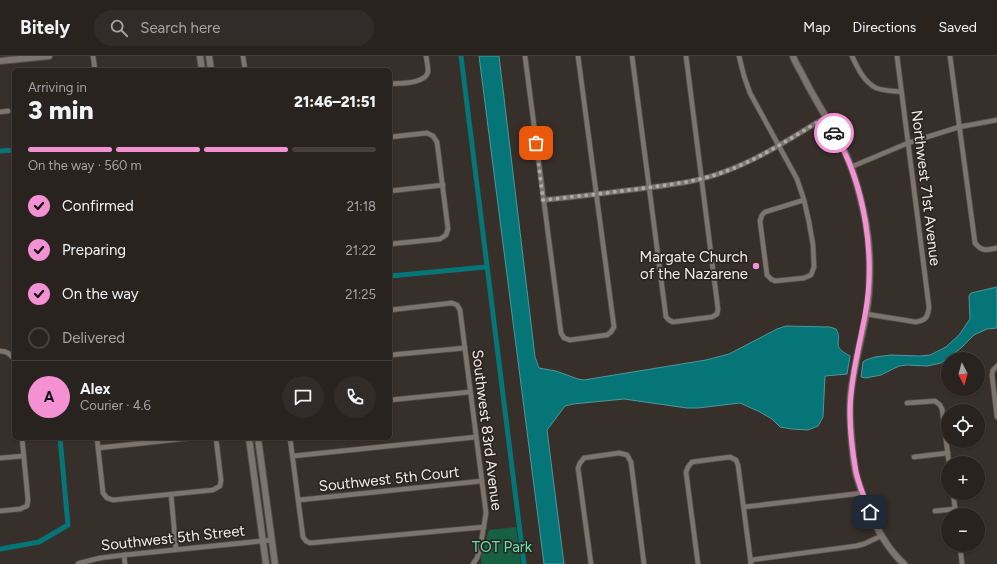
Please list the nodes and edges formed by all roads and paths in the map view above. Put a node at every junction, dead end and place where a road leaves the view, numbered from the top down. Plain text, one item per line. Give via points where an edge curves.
1 (49, 56) edge
2 (93, 56) edge
3 (200, 56) edge
4 (209, 56) edge
5 (243, 56) edge
6 (426, 56) edge
7 (525, 56) edge
8 (578, 56) edge
9 (632, 56) edge
10 (686, 56) edge
11 (739, 56) edge
12 (793, 56) edge
13 (797, 56) edge
14 (852, 56) edge
15 (897, 56) edge
16 (950, 56) edge
17 (0, 61) edge
18 (95, 68) edge
19 (202, 68) edge
20 (211, 68) edge
21 (245, 68) edge
22 (800, 70) junction
23 (392, 84) edge
24 (901, 92) junction
25 (8, 111) dead end
26 (0, 112) edge
27 (826, 117) junction
28 (997, 120) edge
29 (959, 127) junction
30 (392, 137) edge
31 (908, 143) junction
32 (778, 146) junction
33 (851, 167) junction
34 (701, 179) junction
35 (443, 185) junction
36 (649, 187) junction
37 (392, 191) edge
38 (596, 194) junction
39 (543, 200) junction
40 (804, 200) junction
41 (392, 244) edge
42 (997, 248) edge
43 (392, 310) edge
44 (866, 314) junction
45 (465, 348) junction
46 (0, 351) edge
47 (392, 355) edge
48 (12, 356) edge
49 (997, 366) edge
50 (470, 392) junction
51 (392, 400) edge
52 (906, 403) dead end
53 (997, 417) edge
54 (476, 436) junction
55 (22, 440) edge
56 (97, 440) edge
57 (172, 440) edge
58 (216, 440) edge
59 (249, 440) edge
60 (258, 440) edge
61 (290, 440) edge
62 (98, 448) junction
63 (948, 453) junction
64 (24, 456) junction
65 (293, 456) junction
66 (948, 456) edge
67 (914, 457) dead end
68 (0, 458) edge
69 (482, 481) junction
70 (862, 492) junction
71 (171, 494) junction
72 (299, 500) junction
73 (744, 507) junction
74 (941, 510) edge
75 (935, 511) dead end
76 (0, 512) edge
77 (484, 528) junction
78 (881, 536) junction
79 (272, 540) junction
80 (263, 541) junction
81 (176, 549) junction
82 (961, 552) edge
83 (124, 555) junction
84 (477, 558) junction
85 (751, 562) edge
86 (78, 564) edge
87 (125, 564) edge
88 (266, 564) edge
89 (275, 564) edge
90 (473, 564) edge
91 (479, 564) edge
92 (591, 564) edge
93 (644, 564) edge
94 (698, 564) edge
95 (904, 564) edge
96 (962, 564) edge

1 - 17 street
2 - 18 street
3 - 19 street
4 - 20 street
5 - 21 street
6 - 23 street via 426,77 419,81
7 - 39 street
8 - 38 street
9 - 36 street
10 - 34 street
11 - 32 street via 750,93
12 - 22 street
13 - 22 street
14 - 24 street via 870,84 876,88
15 - 24 street, Northwest 71st Avenue
16 - 29 street
22 - 27 street
24 - 31 street, Northwest 71st Avenue
25 - 26 street
27 - 32 street
27 - 33 street
28 - 29 street
29 - 31 street
29 - 42 street via 975,244 984,250
30 - 35 street via 427,133 433,136 437,142
31 - 33 street
31 - 44 street, Northwest 71st Avenue via 928,313 926,318 916,322
32 - 34 street via 743,164
32 - 40 street via 797,179
33 - 44 street via 866,226 869,267
34 - 36 street
34 - 36 street via 718,309 717,314 712,317 673,322 666,316
35 - 37 street
35 - 41 street via 448,229 446,235 440,239
36 - 38 street
38 - 39 street
38 - 39 street via 614,327 607,335 570,340 564,338 561,332
40 - 40 street via 762,215 760,221 767,275 775,281 804,278 811,274 814,267 813,245
43 - 45 street, Southwest 83rd Avenue via 452,303 457,305 460,310
44 - 70 street via 851,393 850,416 852,448
45 - 47 street
45 - 50 street, Southwest 83rd Avenue
46 - 48 street
49 - 53 street via 992,375
50 - 51 street
50 - 54 street, Southwest 83rd Avenue
52 - 63 street via 935,401 940,405
54 - 65 street
54 - 69 street, Southwest 83rd Avenue
55 - 64 street
56 - 62 street
57 - 62 street
58 - 71 street via 220,486 213,490
59 - 80 street
60 - 79 street
61 - 65 street
62 - 71 street via 103,494 107,498 113,500
63 - 66 street
63 - 67 street
64 - 68 street
64 - 76 street via 27,506
65 - 72 street
69 - 72 street, Southwest 5th Court
69 - 77 street, Southwest 83rd Avenue via 486,512
70 - 73 street
70 - 78 street
71 - 81 street
72 - 77 street via 303,537 310,543
73 - 85 street
73 - 94 street via 736,460 730,457 692,462 686,472
74 - 75 street
77 - 84 street, Southwest 83rd Avenue
78 - 85 street via 856,546
78 - 95 street
79 - 80 street, Southwest 5th Street
79 - 89 street
80 - 81 street, Southwest 5th Street
80 - 88 street
81 - 83 street, Southwest 5th Street
82 - 96 street
83 - 86 street, Southwest 5th Street
83 - 87 street
84 - 90 street, Southwest 83rd Avenue
84 - 91 street
92 - 93 street via 578,468 584,458 620,453 627,455 631,462

